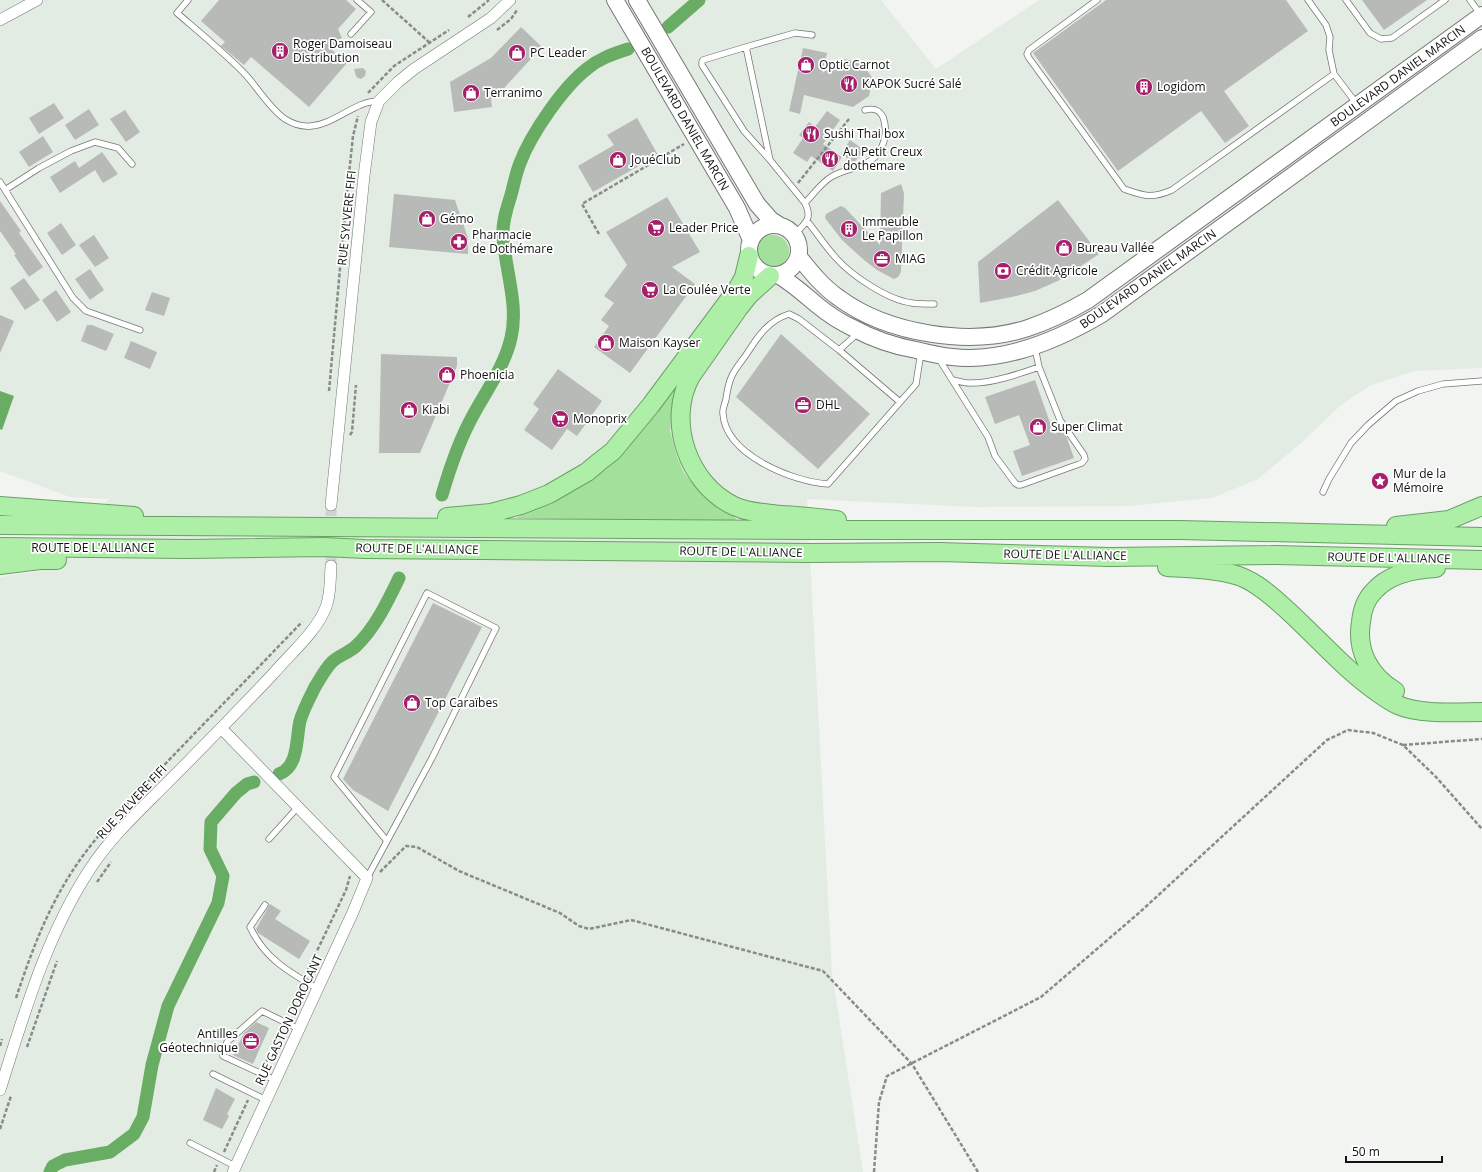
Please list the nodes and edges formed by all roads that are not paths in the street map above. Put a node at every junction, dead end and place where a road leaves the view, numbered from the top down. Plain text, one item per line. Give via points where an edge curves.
1 (37, 0) edge
2 (188, 0) edge
3 (357, 0) edge
4 (615, 0) edge
5 (636, 0) edge
6 (1097, 0) edge
7 (1308, 0) edge
8 (1346, 0) edge
9 (1445, 0) edge
10 (1470, 0) edge
11 (514, 3) edge
12 (1482, 15) edge
13 (0, 20) edge
14 (351, 34) dead end
15 (812, 35) dead end
16 (1482, 38) edge
17 (746, 47) junction
18 (1334, 74) junction
19 (379, 101) junction
20 (1358, 105) junction
21 (865, 110) dead end
22 (770, 160) junction
23 (132, 164) dead end
24 (0, 182) edge
25 (5, 190) junction
26 (805, 203) junction
27 (808, 221) junction
28 (778, 225) junction
29 (794, 234) junction
30 (750, 248) junction
31 (799, 257) junction
32 (774, 275) junction
33 (934, 304) dead end
34 (140, 330) dead end
35 (860, 332) junction
36 (1034, 346) junction
37 (839, 350) junction
38 (921, 352) junction
39 (937, 355) junction
40 (1039, 368) junction
41 (953, 380) junction
42 (1482, 381) edge
43 (900, 402) junction
44 (1323, 492) dead end
45 (331, 505) tunnel mouth
46 (0, 506) edge
47 (1482, 506) edge
48 (0, 525) edge
49 (193, 527) junction
50 (367, 527) junction
51 (905, 529) junction
52 (1319, 534) junction
53 (1482, 537) edge
54 (0, 547) edge
55 (188, 549) junction
56 (939, 552) junction
57 (1482, 560) edge
58 (0, 565) edge
59 (1482, 565) edge
60 (331, 566) tunnel mouth
61 (1482, 701) edge
62 (1482, 712) edge
63 (221, 728) junction
64 (298, 807) junction
65 (269, 839) dead end
66 (388, 841) junction
67 (367, 878) junction
68 (265, 905) dead end
69 (318, 989) junction
70 (299, 1029) junction
71 (214, 1074) dead end
72 (275, 1080) junction
73 (0, 1090) edge
74 (266, 1100) junction
75 (190, 1143) dead end
76 (234, 1169) edge

1 - 13 street
2 - 19 lane via 177,13 242,71 271,106 292,123 301,126 319,125 362,104
3 - 14 lane via 371,12
4 - 30 main road, BOULEVARD DANIEL MARCIN via 737,208
5 - 28 main road, BOULEVARD DANIEL MARCIN via 757,204
6 - 18 lane via 1027,54 1124,189 1143,195 1158,196 1172,190
7 - 18 lane via 1326,25 1330,37 1329,50
8 - 9 lane via 1370,33 1381,39 1392,38
10 - 12 lane
11 - 19 street, RUE SYLVERE FIFI via 414,69
12 - 20 main road, BOULEVARD DANIEL MARCIN
15 - 17 lane via 795,33
16 - 36 main road, BOULEVARD DANIEL MARCIN via 1102,314 1076,329
17 - 22 lane
17 - 22 lane via 703,60 702,65 744,131
18 - 20 lane
19 - 45 street, RUE SYLVERE FIFI via 371,122 368,145
20 - 31 main road, BOULEVARD DANIEL MARCIN via 1088,300 1070,311 1027,329 972,336 939,335 899,326 878,319 840,299 822,284
21 - 26 lane via 873,108 880,113 884,121 885,135 882,147 868,163 829,178
22 - 26 lane
23 - 25 lane via 118,148 95,142 39,168
24 - 25 lane
25 - 34 lane via 76,301 86,311
26 - 27 lane
27 - 29 lane
27 - 33 lane via 844,266 878,289 889,296 911,303
28 - 29 main road
28 - 30 main road via 770,225 755,233
29 - 31 main road via 799,245
30 - 32 main road via 754,267
30 - 50 highway via 744,277 738,288 625,437 586,472 549,494 491,514 402,521
31 - 32 main road via 794,267 784,274
32 - 35 main road, BOULEVARD DANIEL MARCIN via 800,289 817,305
32 - 51 highway via 749,295 685,387 680,414 688,459 714,492 734,506 754,512 861,522
35 - 37 lane
35 - 38 main road, BOULEVARD DANIEL MARCIN via 896,346
36 - 39 main road, BOULEVARD DANIEL MARCIN via 981,357 953,358
36 - 40 lane
37 - 43 lane
37 - 43 lane via 789,314 782,316 762,331 731,377 722,413 726,430 743,450 776,470 807,481 828,484
38 - 39 main road, BOULEVARD DANIEL MARCIN
38 - 43 lane via 916,384
39 - 41 lane
40 - 41 lane via 996,380 969,383
40 - 41 lane via 1060,420 1084,455 1084,459 1082,463 1021,485 1015,483 995,456 988,437
42 - 44 lane via 1443,384 1396,401 1351,443
46 - 49 highway via 134,516
47 - 52 highway via 1449,520
48 - 49 highway, ROUTE DE L'ALLIANCE
49 - 50 highway, ROUTE DE L'ALLIANCE
50 - 51 highway, ROUTE DE L'ALLIANCE
51 - 52 highway, ROUTE DE L'ALLIANCE via 1180,530
52 - 53 highway, ROUTE DE L'ALLIANCE
54 - 55 highway, ROUTE DE L'ALLIANCE
55 - 56 highway, ROUTE DE L'ALLIANCE via 324,547 798,553
55 - 58 highway via 144,560 40,560
56 - 57 highway, ROUTE DE L'ALLIANCE via 1109,557 1276,555
56 - 62 highway via 961,559 990,562 1185,568 1239,576 1274,598 1363,682 1398,706 1415,710
59 - 61 highway via 1420,569 1388,580 1374,591 1366,602 1359,638 1368,665 1384,684 1398,692 1418,700
60 - 63 street, RUE SYLVERE FIFI via 330,592 318,622
63 - 64 street
63 - 73 street, RUE SYLVERE FIFI via 114,838 90,868 68,905 47,951
64 - 65 lane
64 - 67 street
66 - 66 lane via 496,628 427,593 334,777
66 - 67 lane
67 - 69 street, RUE GASTON DOROCANT
68 - 69 lane via 250,927 255,938 276,963
69 - 70 street, RUE GASTON DOROCANT
70 - 72 street, RUE GASTON DOROCANT
70 - 72 lane via 262,1011 227,1042 222,1056
71 - 74 lane
72 - 74 street, RUE GASTON DOROCANT
74 - 76 street, RUE GASTON DOROCANT
75 - 76 lane

